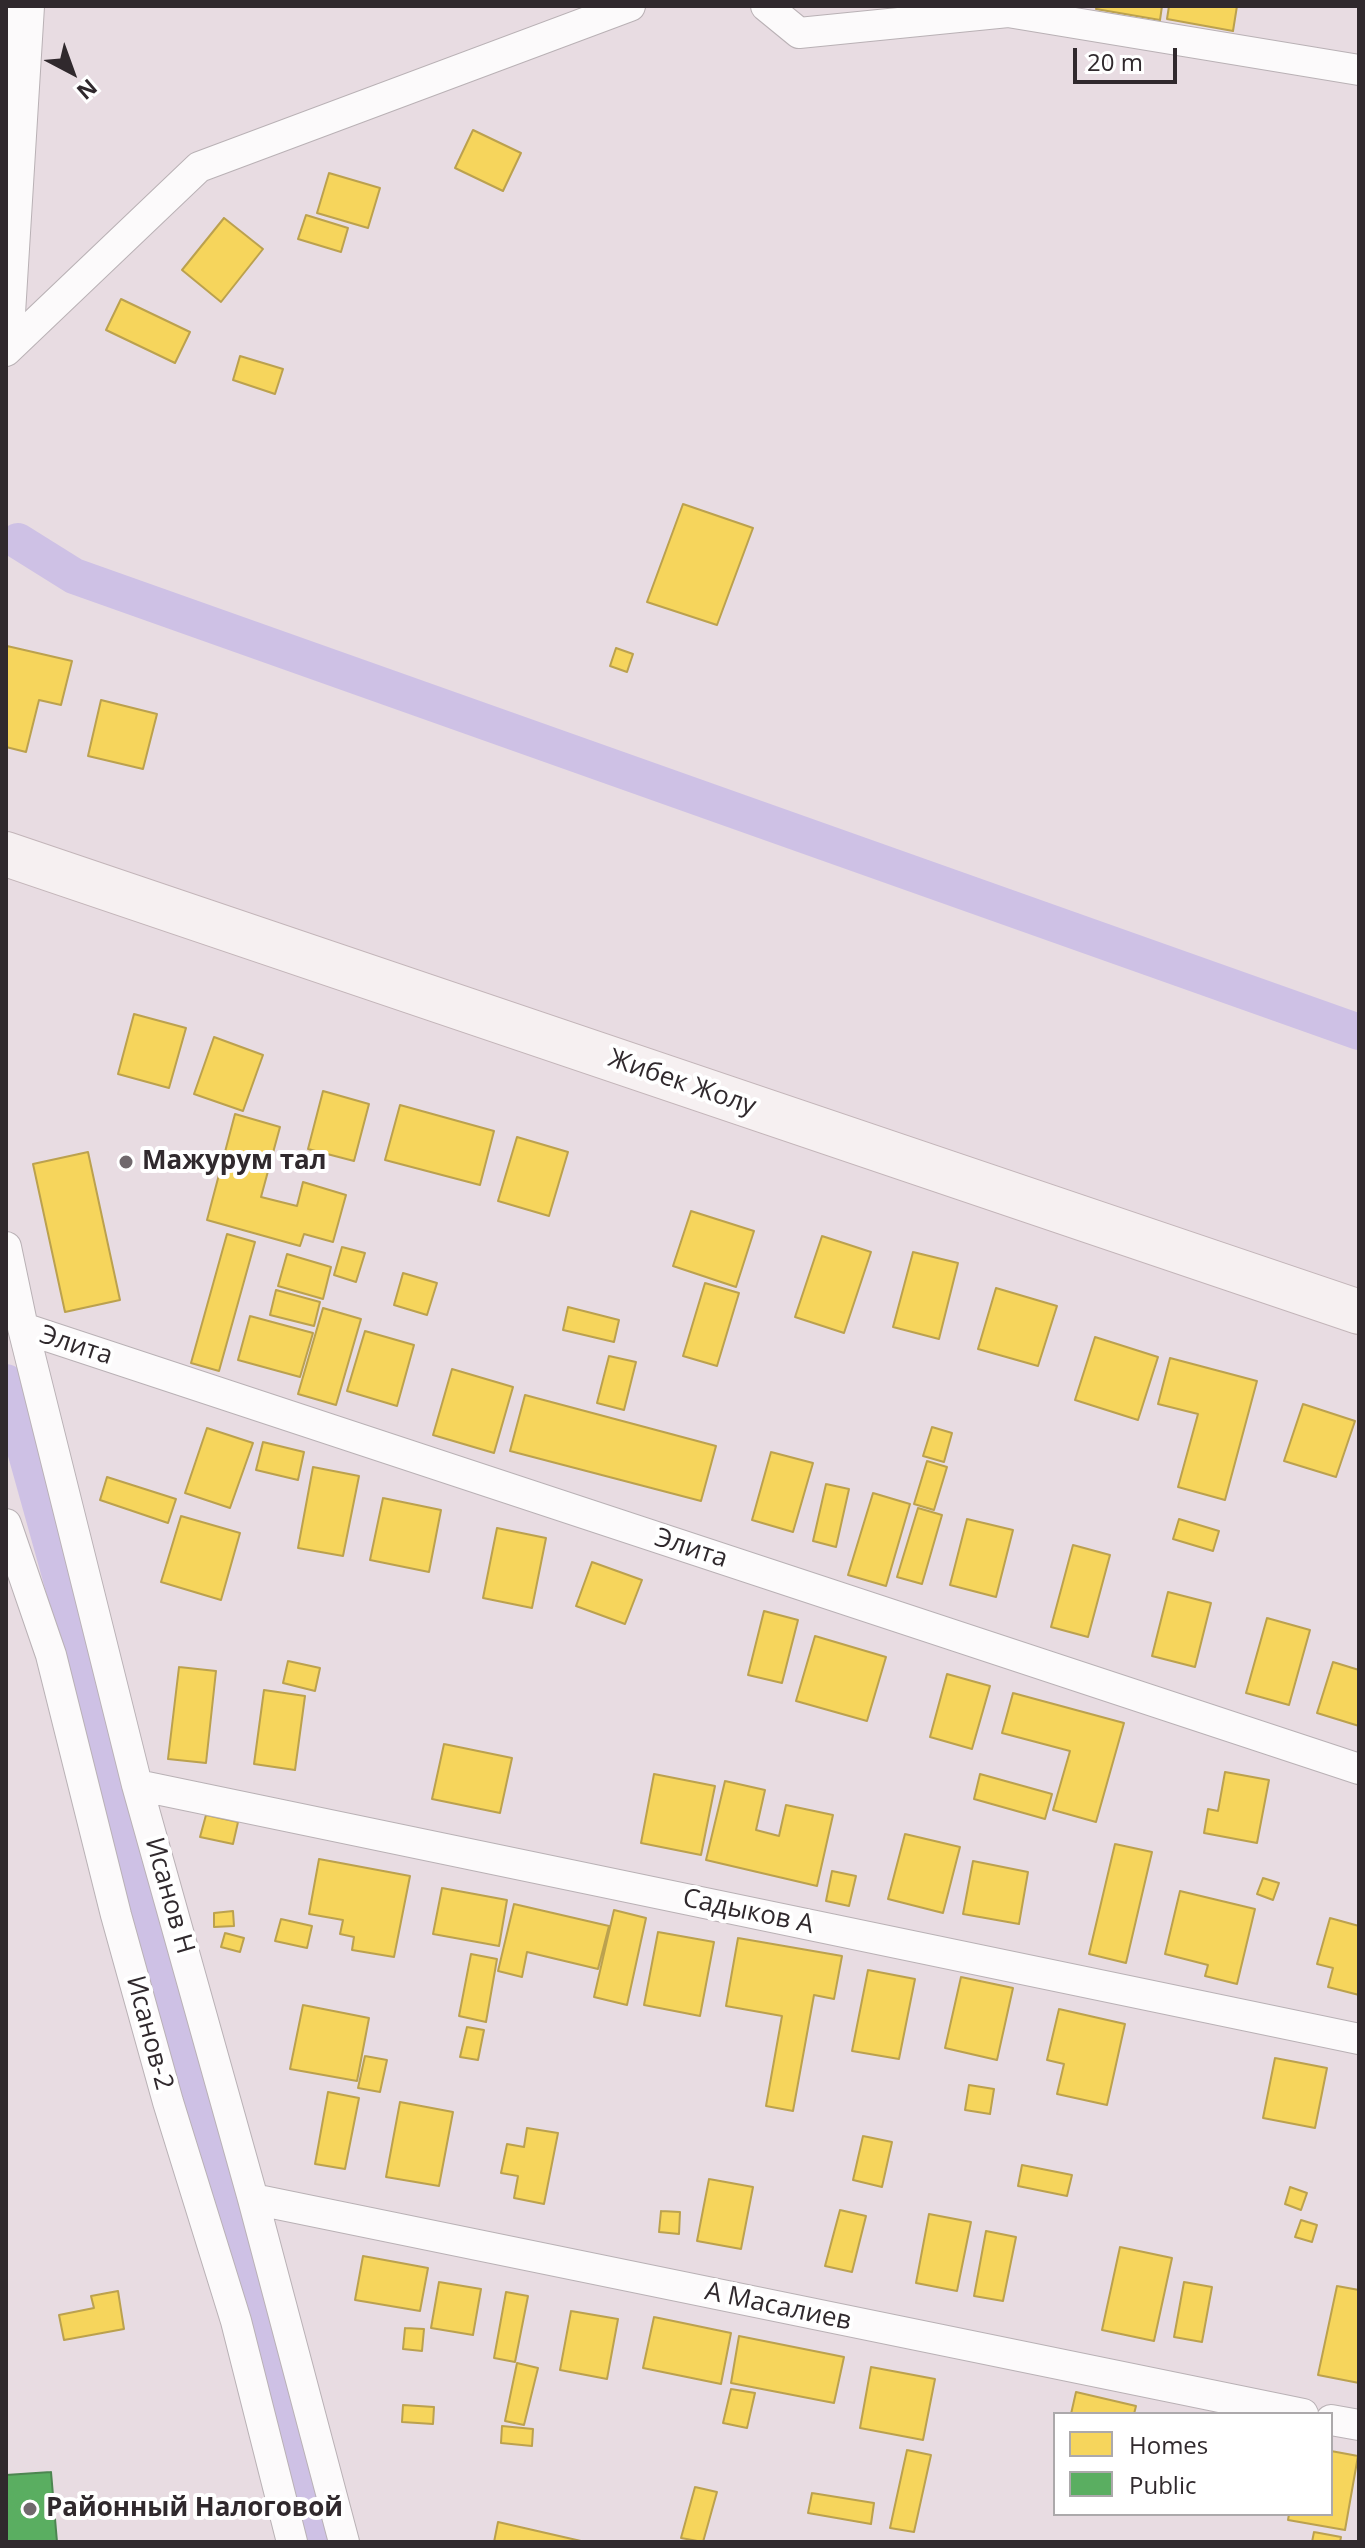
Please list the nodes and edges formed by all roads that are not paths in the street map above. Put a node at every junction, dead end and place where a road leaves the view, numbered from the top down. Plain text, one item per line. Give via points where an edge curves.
1 (25, 6) edge
2 (630, 6) edge
3 (766, 6) edge
4 (1359, 70) edge
5 (6, 313) edge
6 (6, 351) edge
7 (6, 854) edge
8 (6, 1247) edge
9 (1359, 1312) edge
10 (23, 1328) junction
11 (6, 1524) edge
12 (1359, 1769) edge
13 (137, 1785) junction
14 (1359, 2039) edge
15 (253, 2199) junction
16 (1293, 2412) edge
17 (1333, 2420) edge
18 (1359, 2425) edge
19 (292, 2542) edge
20 (344, 2542) edge

1 - 5 street
2 - 6 street via 199,167
3 - 4 street via 799,33 1008,12
7 - 9 main road, Жибек Жолу
8 - 10 street, Исанов Н
10 - 12 street, Элита
10 - 13 street, Исанов Н
11 - 19 street, Исанов-2 via 51,1655 116,1915 236,2321
13 - 14 street, Садыков А
13 - 15 street, Исанов Н
15 - 16 street, А Масалиев
15 - 20 street, Исанов Н
17 - 18 street

